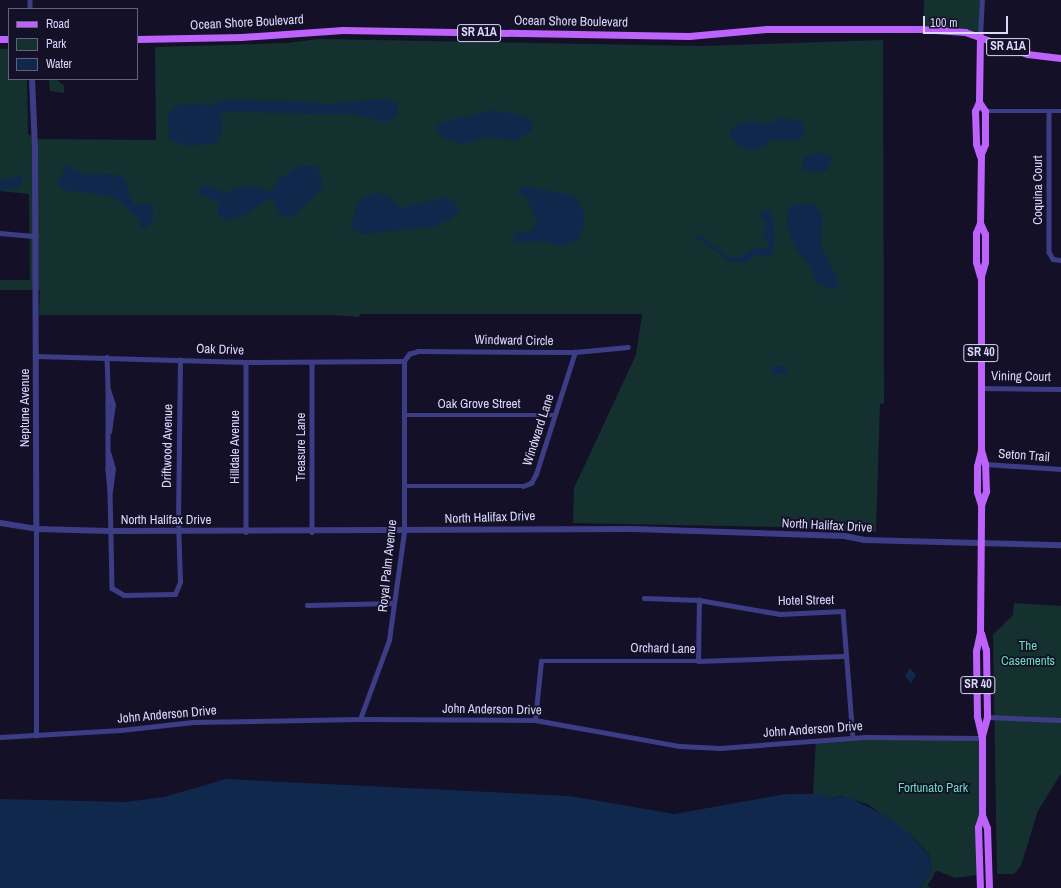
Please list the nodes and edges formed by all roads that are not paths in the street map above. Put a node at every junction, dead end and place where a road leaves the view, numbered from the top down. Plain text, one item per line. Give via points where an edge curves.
1 (982, 0) edge
2 (980, 36) junction
3 (138, 39) edge
4 (1061, 58) edge
5 (32, 80) edge
6 (979, 102) junction
7 (985, 111) junction
8 (1061, 111) edge
9 (1049, 112) junction
10 (980, 157) junction
11 (0, 233) edge
12 (36, 236) junction
13 (1061, 260) edge
14 (628, 347) dead end
15 (575, 352) junction
16 (36, 356) junction
17 (107, 357) junction
18 (180, 360) junction
19 (404, 361) junction
20 (246, 362) junction
21 (312, 362) junction
22 (981, 388) junction
23 (1061, 389) edge
24 (404, 415) junction
25 (555, 415) junction
26 (981, 450) junction
27 (986, 464) junction
28 (1061, 469) edge
29 (404, 486) junction
30 (981, 505) junction
31 (0, 523) edge
32 (36, 529) junction
33 (110, 531) junction
34 (179, 531) junction
35 (246, 532) junction
36 (312, 532) junction
37 (404, 532) junction
38 (981, 541) junction
39 (1061, 545) edge
40 (644, 598) dead end
41 (699, 600) junction
42 (394, 603) junction
43 (306, 605) dead end
44 (980, 632) junction
45 (844, 656) junction
46 (698, 661) junction
47 (978, 685) junction
48 (987, 717) junction
49 (360, 719) junction
50 (535, 720) junction
51 (1061, 720) edge
52 (36, 736) junction
53 (0, 737) edge
54 (853, 737) junction
55 (982, 738) junction
56 (982, 815) junction
57 (980, 888) edge
58 (989, 888) edge

1 - 2 street
2 - 3 main road, Ocean Shore Boulevard / SR A1A via 950,29 766,29 688,36 343,30 241,37
2 - 4 main road, SR A1A via 1027,54
2 - 6 main road, SR 40
5 - 12 street, Neptune Avenue
6 - 7 main road
6 - 10 main road, SR 40 via 975,111 976,144
7 - 9 street
7 - 10 main road, SR 40 via 985,144
8 - 9 street
9 - 13 street, Coquina Court via 1049,252 1053,259
10 - 22 main road, SR 40 via 980,223 985,234 981,276
11 - 12 street
12 - 16 street, Neptune Avenue
14 - 15 street, Windward Circle
15 - 19 street, Windward Circle via 418,351 409,354
15 - 25 street, Windward Lane
16 - 17 street, Oak Drive
16 - 32 street, Neptune Avenue
17 - 18 street, Oak Drive
17 - 33 street, Driftwood Avenue via 108,390 113,404 109,432
18 - 20 street, Oak Drive
18 - 34 street, Driftwood Avenue
19 - 21 street, Oak Drive
19 - 24 street, Royal Palm Avenue
20 - 21 street, Oak Drive
20 - 35 street, Hilldale Avenue
21 - 36 street, Treasure Lane
22 - 23 street, Vining Court
22 - 26 main road, SR 40
24 - 25 street, Oak Grove Street
24 - 29 street, Royal Palm Avenue
25 - 29 street, Windward Lane via 531,483 523,486
26 - 27 main road, SR 40
26 - 30 main road, SR 40 via 977,466 977,492
27 - 28 street, Seton Trail
27 - 30 main road, SR 40 via 986,491
29 - 37 street, Royal Palm Avenue
30 - 38 main road, SR 40
31 - 32 street, North Halifax Drive
32 - 33 street, North Halifax Drive
32 - 52 street, Neptune Avenue
33 - 34 street, North Halifax Drive
33 - 34 street, Driftwood Avenue via 110,580 114,591 124,595 170,596 177,592 180,586
34 - 35 street, North Halifax Drive
35 - 36 street, North Halifax Drive
36 - 37 street, North Halifax Drive
37 - 38 street, North Halifax Drive via 551,528 633,529 844,536 864,540
37 - 42 street, Royal Palm Avenue
38 - 39 street, North Halifax Drive
38 - 44 main road, SR 40
40 - 41 street, Hotel Street
41 - 45 street, Hotel Street via 780,614 842,611
41 - 46 street
42 - 43 street
42 - 49 street, Royal Palm Avenue via 389,640
44 - 47 main road, SR 40 via 976,651
44 - 48 main road, SR 40 via 986,650
45 - 46 street, Orchard Lane
45 - 54 street, Hotel Street
46 - 50 street, Orchard Lane via 541,661
47 - 48 main road via 980,708
47 - 55 main road, SR 40 via 977,716
48 - 51 street
48 - 55 main road, SR 40
49 - 50 street, John Anderson Drive
49 - 52 street, John Anderson Drive via 193,722
50 - 54 street, John Anderson Drive via 680,746 720,748
52 - 53 street, John Anderson Drive
54 - 55 street, John Anderson Drive
55 - 56 main road, SR 40
56 - 57 main road, SR 40 via 978,827
56 - 58 main road, SR 40 via 987,828

